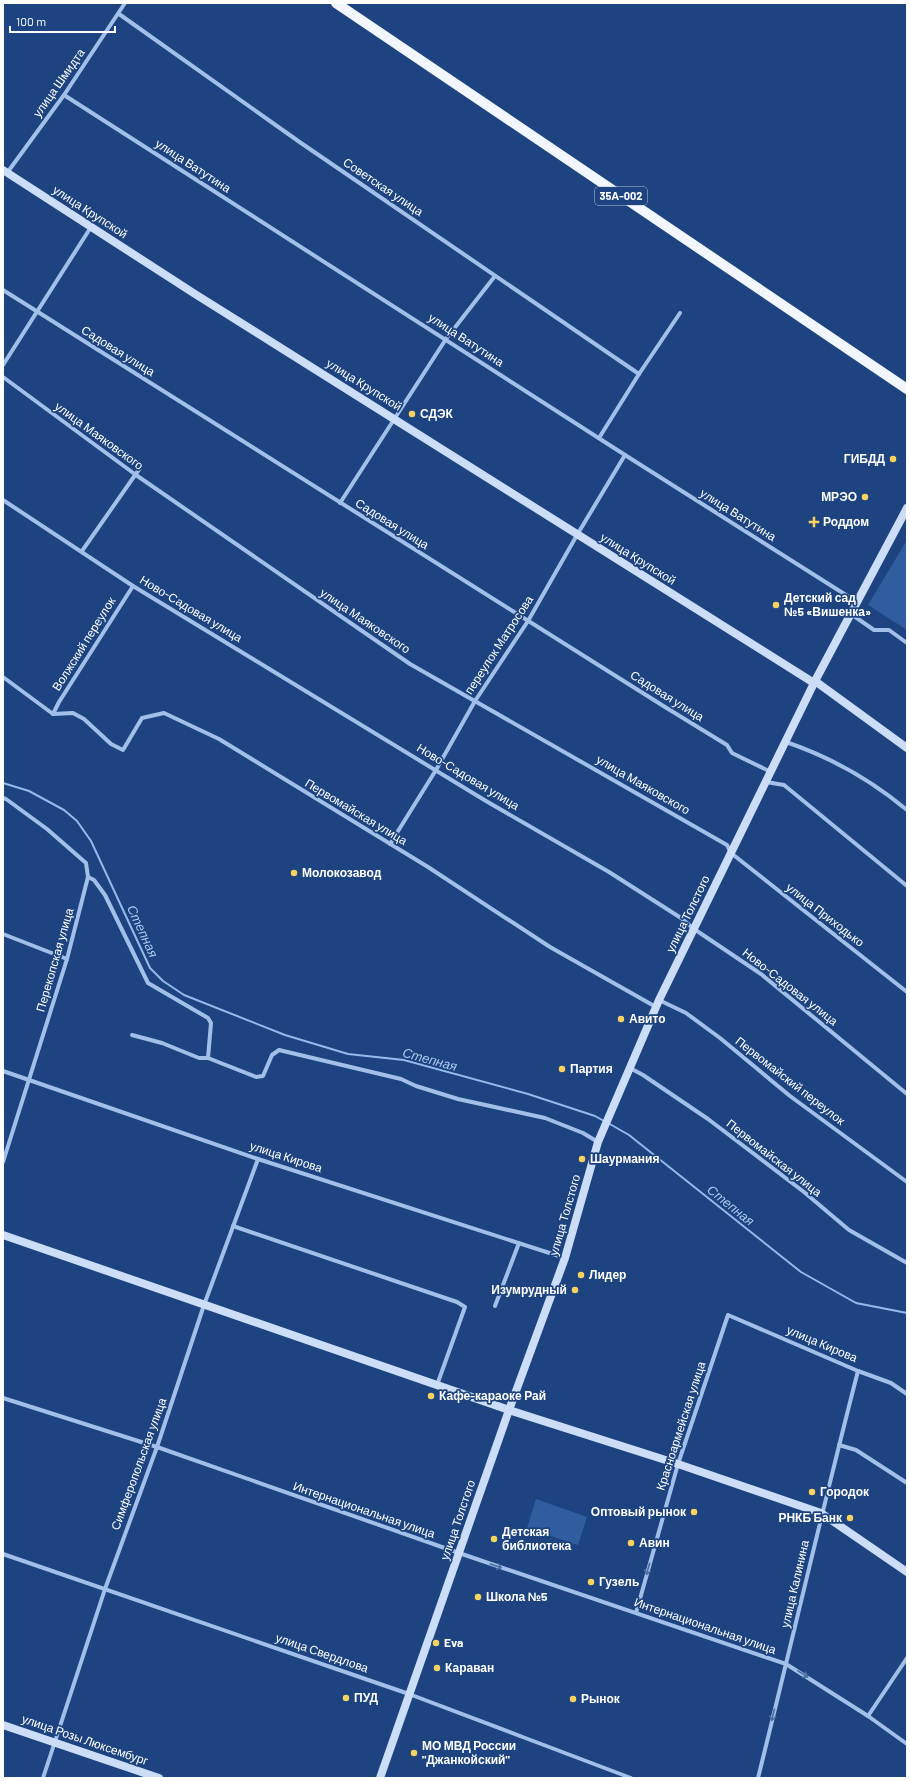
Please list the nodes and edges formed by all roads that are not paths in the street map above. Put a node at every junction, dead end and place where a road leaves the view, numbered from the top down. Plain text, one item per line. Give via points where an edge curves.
1 (125, 3) edge
2 (336, 3) edge
3 (119, 14) junction
4 (64, 95) junction
5 (5, 172) edge
6 (91, 226) junction
7 (495, 276) junction
8 (3, 290) edge
9 (38, 312) junction
10 (680, 314) dead end
11 (446, 339) junction
12 (3, 364) edge
13 (638, 374) junction
14 (3, 377) edge
15 (907, 389) edge
16 (396, 419) junction
17 (599, 438) junction
18 (625, 455) junction
19 (140, 468) dead end
20 (136, 475) junction
21 (3, 500) edge
22 (340, 503) junction
23 (907, 508) edge
24 (577, 535) junction
25 (82, 551) junction
26 (133, 586) junction
27 (857, 602) junction
28 (851, 614) junction
29 (528, 621) junction
30 (907, 643) edge
31 (3, 677) edge
32 (815, 682) junction
33 (475, 701) junction
34 (53, 714) junction
35 (786, 742) junction
36 (907, 748) edge
37 (436, 770) junction
38 (771, 772) junction
39 (766, 782) junction
40 (3, 798) edge
41 (907, 810) edge
42 (390, 844) junction
43 (731, 854) junction
44 (88, 877) junction
45 (907, 886) edge
46 (694, 929) junction
47 (3, 934) edge
48 (67, 959) junction
49 (907, 992) edge
50 (658, 1003) junction
51 (132, 1034) dead end
52 (208, 1058) junction
53 (630, 1068) junction
54 (3, 1071) edge
55 (29, 1080) junction
56 (907, 1094) edge
57 (599, 1139) junction
58 (258, 1159) junction
59 (3, 1162) edge
60 (907, 1182) edge
61 (233, 1226) junction
62 (3, 1235) edge
63 (518, 1243) junction
64 (565, 1258) junction
65 (907, 1263) edge
66 (204, 1305) junction
67 (496, 1306) dead end
68 (728, 1315) joint
69 (858, 1371) junction
70 (437, 1385) junction
71 (907, 1394) edge
72 (3, 1398) edge
73 (509, 1410) junction
74 (838, 1445) junction
75 (157, 1448) junction
76 (678, 1464) junction
77 (907, 1483) edge
78 (821, 1513) junction
79 (3, 1554) edge
80 (459, 1554) junction
81 (907, 1572) edge
82 (105, 1589) junction
83 (636, 1613) junction
84 (907, 1658) edge
85 (786, 1664) junction
86 (409, 1694) junction
87 (868, 1716) junction
88 (3, 1725) edge
89 (521, 1736) joint
90 (56, 1742) junction
91 (907, 1744) edge
92 (43, 1778) edge
93 (159, 1778) edge
94 (380, 1778) edge
95 (632, 1778) edge
96 (758, 1778) edge

1 - 3 street, улица Шмидта
2 - 15 highway, 35А-002
3 - 4 street, улица Шмидта
3 - 7 street, Советская улица
4 - 5 street, улица Шмидта
4 - 11 street, улица Ватутина
5 - 6 main road, улица Крупской
6 - 9 street
6 - 16 main road, улица Крупской
7 - 11 street
7 - 13 street, Советская улица
8 - 9 street, Садовая улица
9 - 12 street
9 - 22 street, Садовая улица
10 - 13 street
11 - 16 street
11 - 17 street, улица Ватутина
13 - 17 street
14 - 20 street, улица Маяковского
16 - 22 street
16 - 24 main road, улица Крупской
17 - 18 street, улица Ватутина
18 - 24 street, переулок Матросова
18 - 27 street, улица Ватутина
19 - 20 street
20 - 25 street
20 - 33 street, улица Маяковского via 410,664
21 - 25 street, Ново-Садовая улица
22 - 29 street, Садовая улица
23 - 27 main road, улица Толстого
24 - 29 street, переулок Матросова
24 - 32 main road, улица Крупской
25 - 26 street, Ново-Садовая улица
26 - 34 street, Волжский переулок
26 - 37 street, Ново-Садовая улица
27 - 28 main road, улица Толстого
28 - 30 street via 874,630 889,630
28 - 32 main road, улица Толстого
29 - 33 street, переулок Матросова
29 - 38 street, Садовая улица via 727,745 732,752
31 - 34 street
32 - 35 main road, улица Толстого
32 - 36 main road, улица Крупской
33 - 37 street, переулок Матросова
33 - 43 street, улица Маяковского via 727,845
34 - 42 street, Первомайская улица via 73,713 84,718 111,744 123,750 142,718 164,713 219,739
35 - 38 main road, улица Толстого
35 - 41 street via 862,777
37 - 42 street, переулок Матросова
37 - 46 street, Ново-Садовая улица via 609,872
38 - 39 main road, улица Толстого
39 - 43 main road, улица Толстого
39 - 45 street via 784,785
40 - 44 street via 71,848 86,863
42 - 50 street, Первомайская улица via 550,947
43 - 46 main road, улица Толстого
43 - 49 street, улица Приходько
44 - 48 street, Перекопская улица
44 - 52 street via 94,880 105,895 148,983 208,1018 211,1023
46 - 50 main road, улица Толстого
46 - 56 street, Ново-Садовая улица via 761,974
47 - 48 street
48 - 55 street, Перекопская улица
50 - 53 main road, улица Толстого
50 - 60 street, Первомайский переулок via 686,1013 790,1096
51 - 52 street via 200,1058
52 - 57 street via 256,1077 263,1076 272,1054 279,1050 308,1056 401,1079 458,1099 545,1118
53 - 57 main road, улица Толстого
53 - 65 street, Первомайская улица via 708,1119 804,1192 849,1230
54 - 55 street, улица Кирова
55 - 58 street, улица Кирова
55 - 59 street, Перекопская улица
57 - 64 main road, улица Толстого
58 - 61 street, Симферопольская улица
58 - 63 street, улица Кирова
61 - 66 street, Симферопольская улица
61 - 70 street via 457,1302 465,1307
62 - 66 main road
63 - 64 street, улица Кирова
63 - 67 street
64 - 73 main road, улица Толстого
66 - 70 main road
66 - 75 street, Симферопольская улица
68 - 69 street, улица Кирова
68 - 76 street, Красноармейская улица
69 - 71 street, улица Кирова via 891,1383
69 - 74 street, улица Калинина
70 - 73 main road
72 - 75 street, Интернациональная улица
73 - 76 main road
73 - 80 main road, улица Толстого
74 - 77 street via 856,1450
74 - 78 street, улица Калинина
75 - 80 street, Интернациональная улица
75 - 82 street, Симферопольская улица
76 - 78 main road
76 -> 83 street, Красноармейская улица
78 - 81 main road
78 - 85 street, улица Калинина
79 - 82 street, улица Свердлова
80 -> 83 street, Интернациональная улица
80 - 86 main road, улица Толстого
82 - 86 street, улица Свердлова
82 - 90 street, Симферопольская улица
83 - 85 street, Интернациональная улица
84 - 87 street
85 -> 87 street, Интернациональная улица
85 -> 96 street, улица Калинина
86 - 89 street, улица Свердлова
86 - 94 main road, улица Толстого
87 - 91 street, Интернациональная улица
88 - 90 main road, улица Розы Люксембург
89 - 95 street, улица Свердлова
90 - 92 street, Симферопольская улица
90 - 93 main road, улица Розы Люксембург

